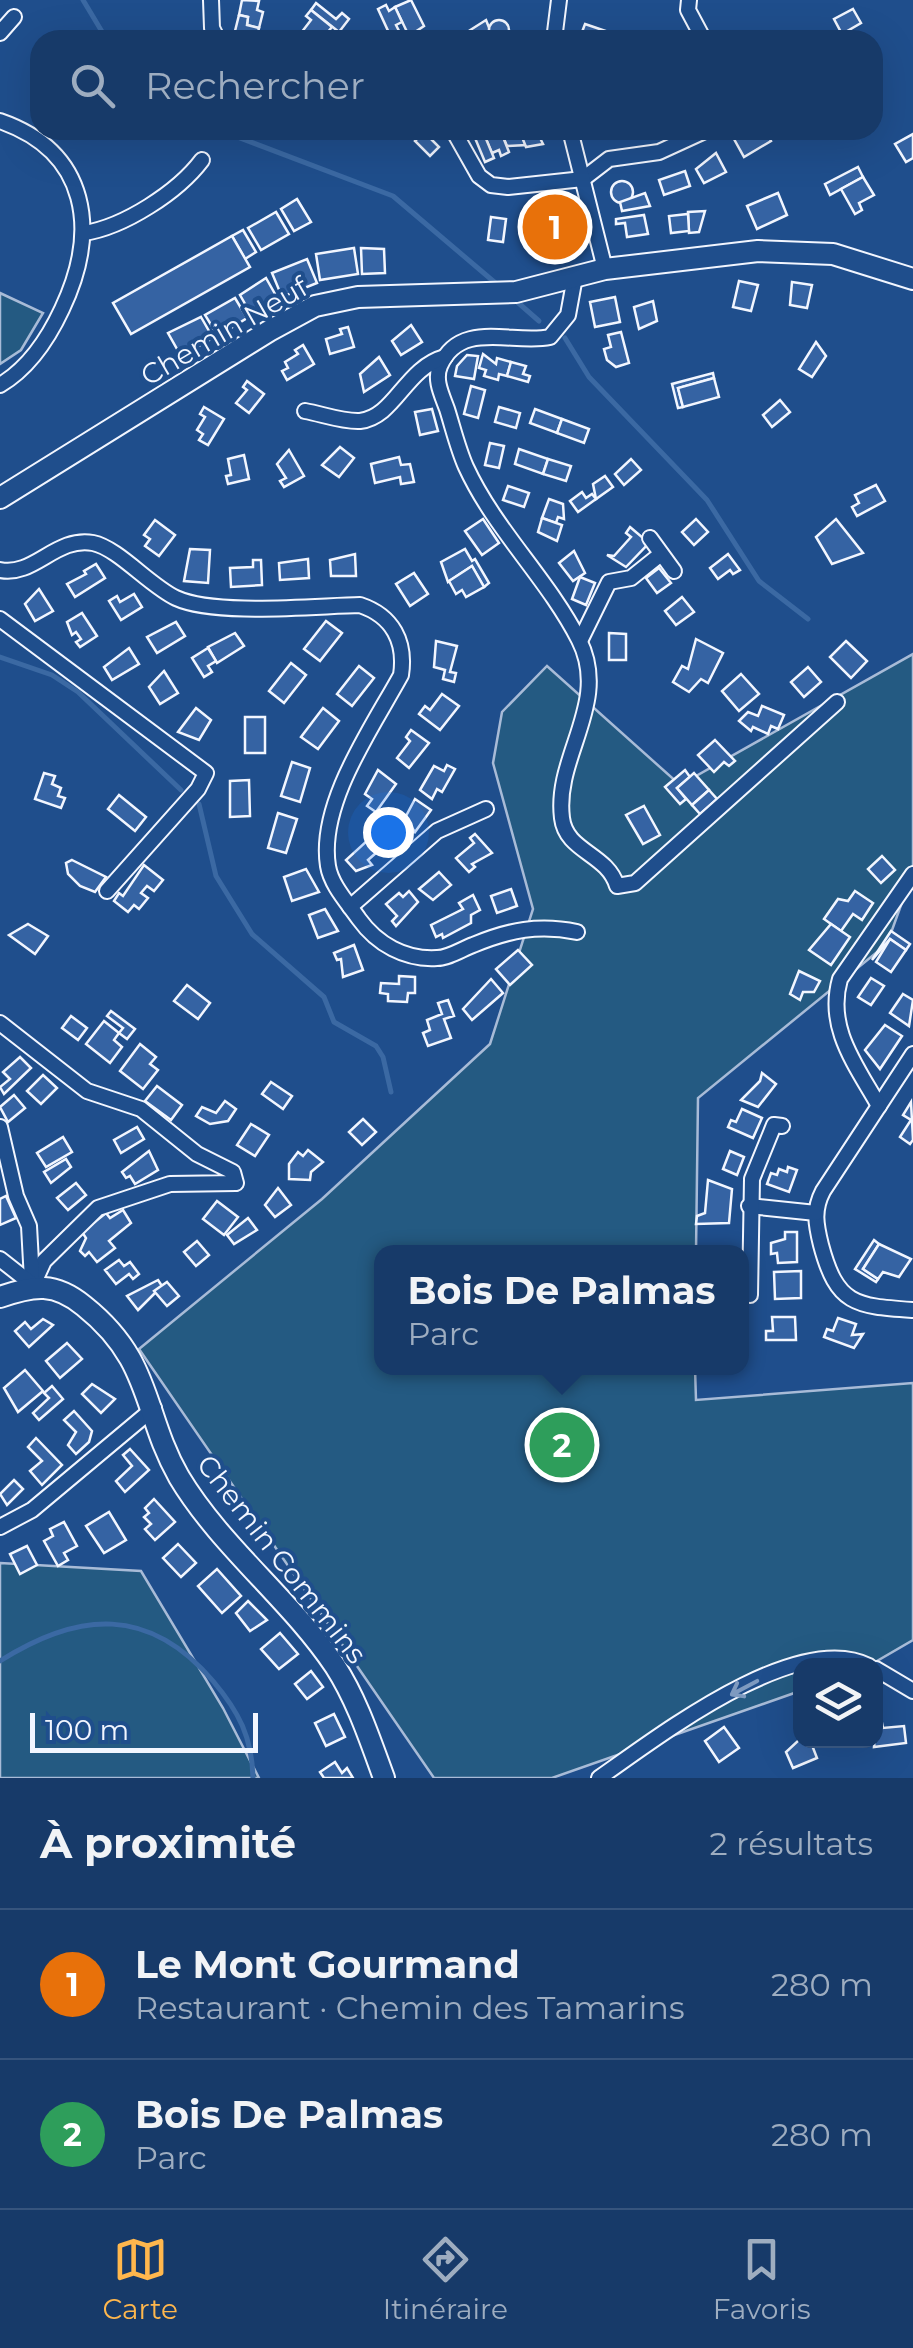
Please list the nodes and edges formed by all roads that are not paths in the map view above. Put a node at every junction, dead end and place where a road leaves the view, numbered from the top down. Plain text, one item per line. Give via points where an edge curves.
1 (211, 0) edge
2 (559, 0) edge
3 (689, 0) edge
4 (14, 17) dead end
5 (213, 30) edge
6 (555, 30) edge
7 (699, 30) edge
8 (0, 33) edge
9 (0, 122) edge
10 (30, 137) edge
11 (36, 140) edge
12 (458, 140) edge
13 (573, 140) edge
14 (685, 140) edge
15 (202, 160) dead end
16 (583, 179) junction
17 (84, 233) junction
18 (605, 269) junction
19 (575, 277) junction
20 (913, 279) edge
21 (445, 357) junction
22 (0, 385) edge
23 (306, 411) dead end
24 (0, 498) edge
25 (650, 538) dead end
26 (661, 554) junction
27 (0, 570) edge
28 (674, 571) dead end
29 (0, 620) edge
30 (580, 642) junction
31 (837, 702) dead end
32 (486, 809) dead end
33 (913, 874) edge
34 (107, 892) dead end
35 (350, 907) junction
36 (578, 932) dead end
37 (0, 1023) edge
38 (913, 1054) edge
39 (878, 1106) junction
40 (782, 1126) dead end
41 (0, 1127) edge
42 (749, 1206) junction
43 (816, 1214) junction
44 (0, 1259) edge
45 (32, 1286) junction
46 (750, 1296) dead end
47 (0, 1297) edge
48 (913, 1310) edge
49 (154, 1408) junction
50 (0, 1527) edge
51 (793, 1668) edge
52 (883, 1673) edge
53 (913, 1691) edge
54 (384, 1778) edge
55 (599, 1778) edge

1 - 5 street
2 - 6 street
3 - 7 street
4 - 8 street
9 - 10 street
11 - 17 street via 79,194
12 - 16 street via 491,185
13 - 16 street
14 - 16 street via 610,160
15 - 17 street via 186,181 102,231
16 - 18 street
17 - 22 street via 52,332
18 - 19 street, Chemin Neuf
18 - 20 street, Chemin Neuf via 798,250
19 - 21 street via 568,316 550,336 477,337
19 - 24 street, Chemin Neuf via 475,297 358,297 315,306
21 - 23 street via 420,368 370,418
21 - 30 street via 438,383 466,467
25 - 26 street
26 - 28 street
26 - 30 street via 631,578 608,582
27 - 35 street via 19,571 72,544 97,543 162,591 196,605 360,605 386,617 401,640 400,675 342,784 328,844 328,869
29 - 34 street via 206,774
30 - 31 street via 591,691 562,818 575,845 607,866 617,886 640,878
32 - 35 street via 437,831
33 - 39 street via 840,979 835,997 838,1031
35 - 36 street via 370,934 403,955 440,959 514,930 550,926
37 - 45 street via 87,1091 160,1121 197,1154 232,1172 236,1183 170,1184 98,1208 44,1260
38 - 39 street
39 - 43 street via 823,1191
40 - 42 street via 774,1125 752,1179
41 - 45 street via 28,1226
42 - 43 street
42 - 46 street
43 - 48 street via 838,1289 868,1307
44 - 45 street
45 - 47 street
45 - 49 street, Chemin Commins via 72,1297 117,1335
49 - 50 street via 32,1510
49 - 54 street, Chemin Commins via 180,1477 334,1665
51 -> 55 street via 699,1712
52 - 53 street

